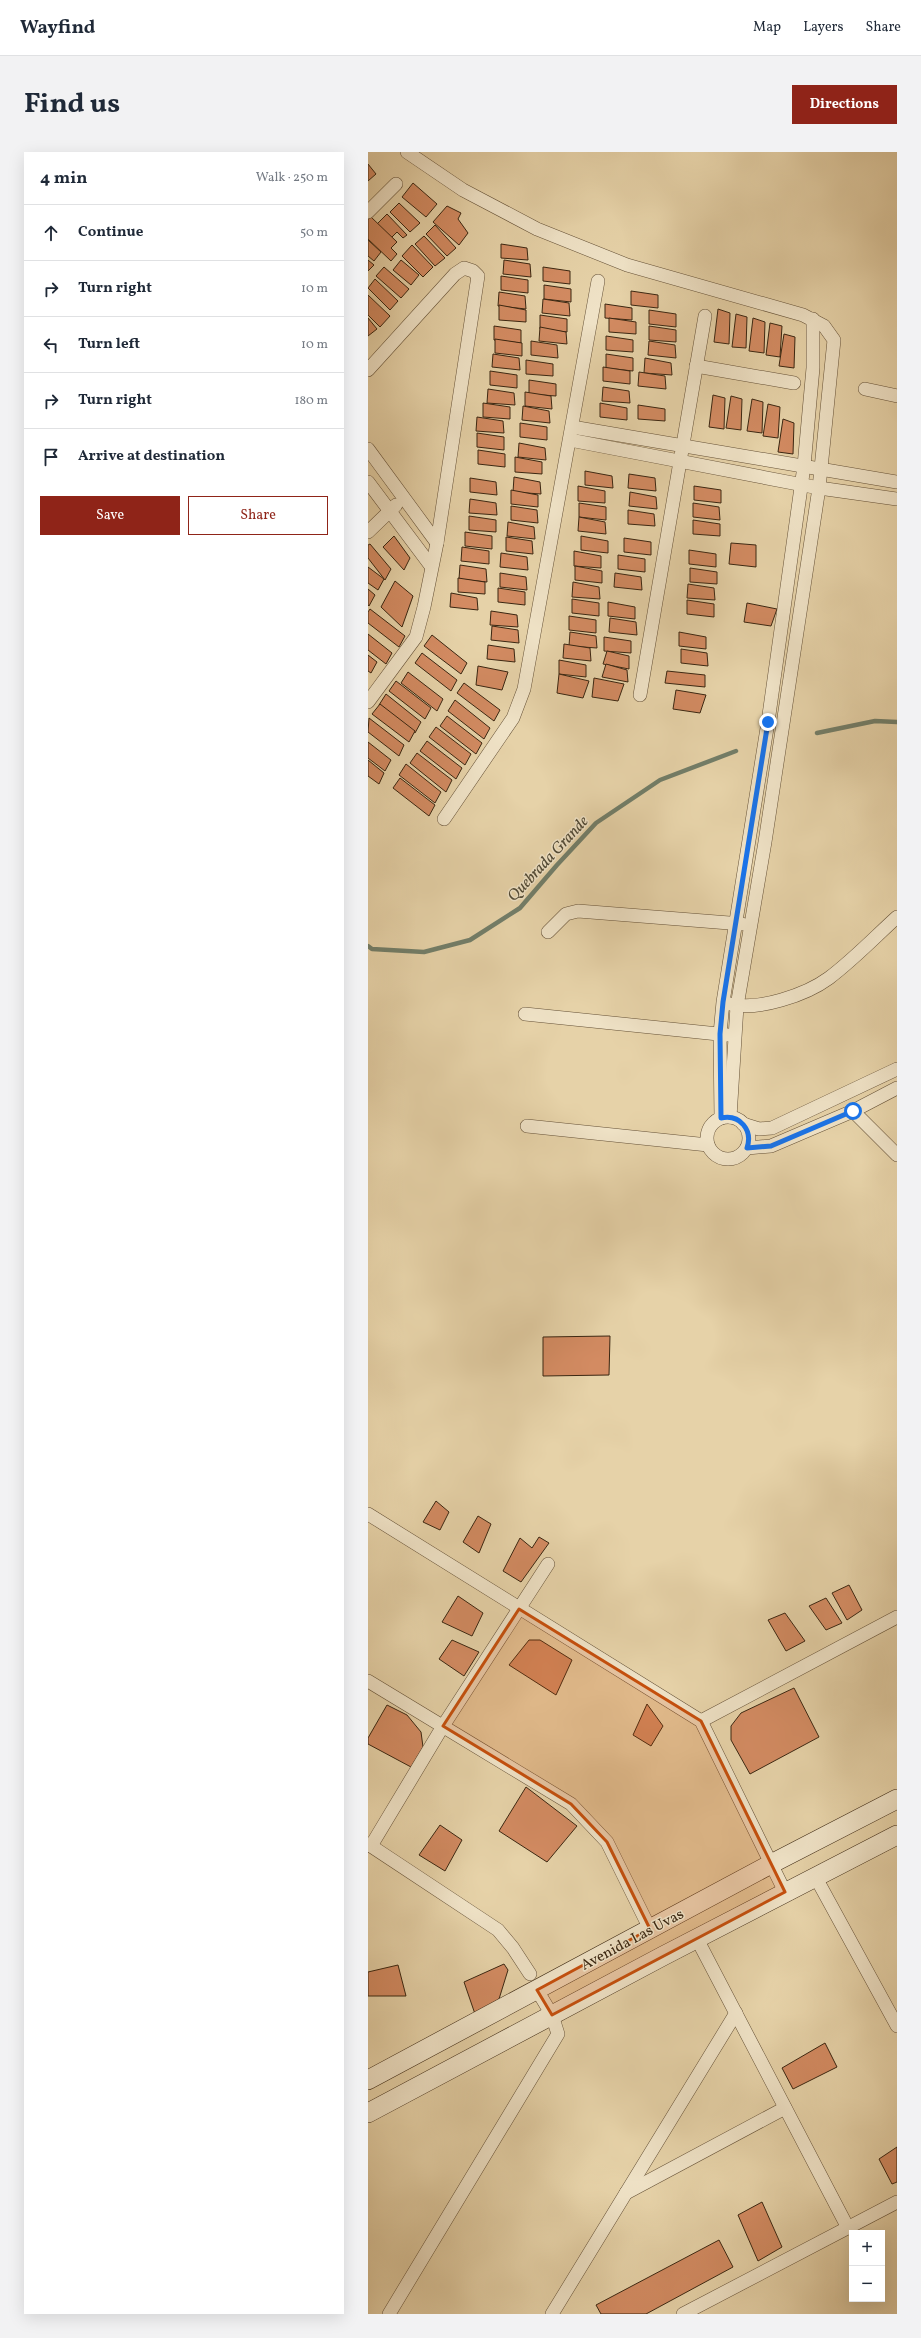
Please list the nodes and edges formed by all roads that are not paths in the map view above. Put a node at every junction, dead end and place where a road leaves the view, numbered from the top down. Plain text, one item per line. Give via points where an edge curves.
1 (407, 152) edge
2 (396, 184) dead end
3 (368, 212) edge
4 (598, 281) dead end
5 (705, 316) dead end
6 (812, 319) junction
7 (696, 366) junction
8 (368, 370) edge
9 (794, 384) dead end
10 (865, 389) dead end
11 (897, 396) edge
12 (571, 433) junction
13 (683, 446) junction
14 (368, 449) edge
15 (748, 457) junction
16 (680, 460) junction
17 (804, 466) junction
18 (822, 468) junction
19 (744, 472) junction
20 (368, 482) edge
21 (897, 482) edge
22 (801, 484) junction
23 (819, 488) junction
24 (403, 498) junction
25 (897, 499) edge
26 (390, 511) junction
27 (368, 532) edge
28 (437, 542) junction
29 (431, 566) junction
30 (640, 695) dead end
31 (368, 702) edge
32 (444, 819) dead end
33 (744, 872) junction
34 (760, 874) junction
35 (897, 917) edge
36 (735, 923) junction
37 (751, 925) junction
38 (548, 932) dead end
39 (723, 1002) junction
40 (737, 1006) junction
41 (525, 1014) dead end
42 (720, 1034) junction
43 (736, 1036) junction
44 (897, 1069) edge
45 (897, 1088) edge
46 (853, 1111) junction
47 (726, 1118) junction
48 (743, 1124) junction
49 (527, 1126) dead end
50 (708, 1145) junction
51 (747, 1148) junction
52 (897, 1155) edge
53 (368, 1514) edge
54 (548, 1564) dead end
55 (519, 1609) junction
56 (897, 1617) edge
57 (368, 1680) edge
58 (701, 1721) junction
59 (443, 1726) junction
60 (897, 1799) edge
61 (897, 1835) edge
62 (370, 1845) edge
63 (771, 1864) junction
64 (815, 1876) junction
65 (785, 1892) junction
66 (650, 1929) junction
67 (697, 1938) junction
68 (533, 1982) junction
69 (736, 2013) junction
70 (552, 2015) junction
71 (897, 2026) edge
72 (368, 2080) edge
73 (785, 2108) junction
74 (368, 2113) edge
75 (624, 2194) junction
76 (897, 2202) edge
77 (848, 2228) junction
78 (389, 2314) edge
79 (552, 2314) edge
80 (683, 2314) edge

1 - 6 street via 463,190 537,229 627,265
2 - 3 street
4 - 12 street
5 - 7 street
6 - 17 street via 813,368
6 - 18 street via 824,326 834,340
7 - 9 street
7 - 13 street
8 - 28 street via 455,274 464,268 473,270 478,276
10 - 11 street
12 - 13 street
12 - 16 street
12 - 32 street via 524,690 513,718
13 - 15 street
13 - 16 street
14 - 24 street
15 - 17 street
15 - 19 street
16 - 19 street
16 - 30 street
17 - 18 street
17 - 22 street
18 - 21 street
18 - 23 street
19 - 22 street
20 - 26 street
22 - 23 street
22 - 33 street
23 - 25 street
23 - 34 street
24 - 26 street
24 - 28 street
26 - 27 street
26 - 29 street
28 - 29 street
29 - 31 street via 416,637
33 - 34 street
33 - 36 street
34 - 37 street
35 - 40 street via 828,979 766,1005
36 - 37 street
36 - 38 street via 578,911 566,914
36 - 39 street
37 - 40 street
39 - 40 street
39 - 42 street
40 - 43 street
41 - 42 street
42 - 43 street
42 - 47 street
43 - 47 street
44 - 48 street via 772,1128 759,1129
45 - 46 street
46 - 51 street via 771,1146
46 - 52 street
47 - 48 street
47 - 50 street via 711,1126
48 - 51 street via 749,1135
49 - 50 street
50 - 51 street via 712,1152 724,1159 737,1157
53 - 55 street
54 - 55 street
55 - 58 street
55 - 59 street
56 - 58 street
57 - 59 street
58 - 63 street
59 - 62 street
59 - 66 street via 571,1804 608,1842
60 - 63 street, Avenida Las Uvas
61 - 64 street, Avenida Las Uvas
62 - 68 street via 498,1930 513,1948
63 - 65 street
63 - 66 street, Avenida Las Uvas
64 - 65 street, Avenida Las Uvas
64 - 71 street
65 - 67 street, Avenida Las Uvas
66 - 68 street, Avenida Las Uvas
67 - 69 street
67 - 70 street, Avenida Las Uvas
68 - 70 street
68 - 72 street, Avenida Las Uvas
69 - 73 street
69 - 75 street
70 - 74 street, Avenida Las Uvas
70 - 78 street via 558,2034
73 - 75 street
73 - 77 street
75 - 79 street
76 - 77 street
77 - 80 street

